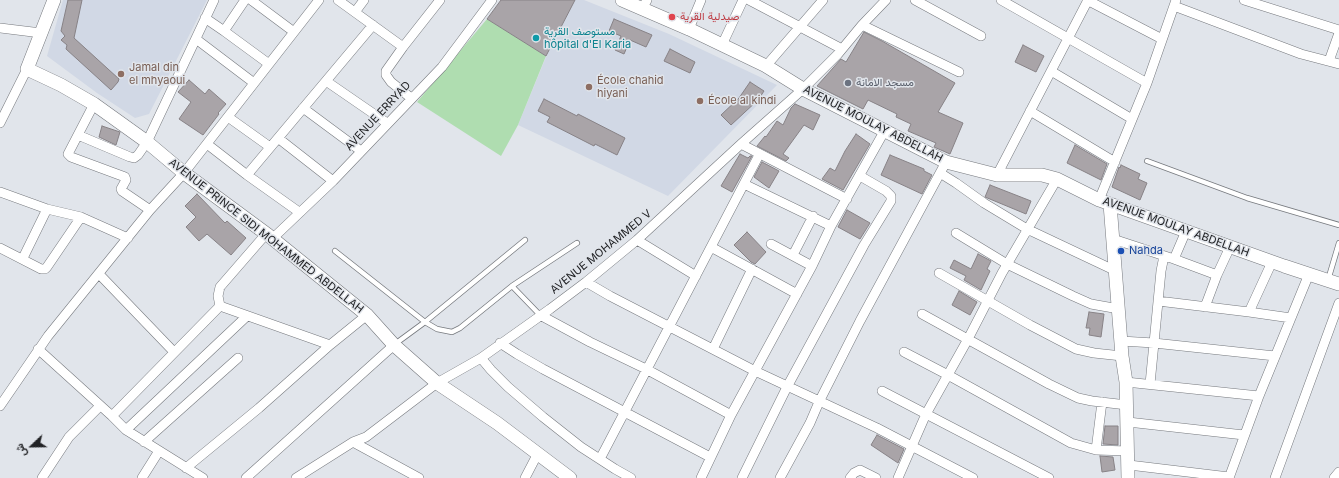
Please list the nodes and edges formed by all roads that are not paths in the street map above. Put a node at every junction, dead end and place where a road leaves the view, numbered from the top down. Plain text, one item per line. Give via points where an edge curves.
1 (54, 0) edge
2 (214, 0) edge
3 (245, 0) edge
4 (251, 0) edge
5 (319, 0) edge
6 (338, 0) edge
7 (364, 0) edge
8 (440, 0) edge
9 (492, 0) edge
10 (622, 0) edge
11 (701, 0) edge
12 (743, 0) edge
13 (749, 0) edge
14 (823, 0) edge
15 (886, 0) edge
16 (916, 0) edge
17 (1001, 0) edge
18 (1087, 0) edge
19 (1244, 0) edge
20 (1175, 3) edge
21 (644, 5) edge
22 (355, 12) junction
23 (205, 18) junction
24 (373, 25) junction
25 (862, 25) junction
26 (800, 26) junction
27 (0, 28) edge
28 (689, 29) junction
29 (224, 31) junction
30 (294, 32) junction
31 (1339, 32) edge
32 (41, 33) junction
33 (981, 36) dead end
34 (1068, 38) junction
35 (196, 39) junction
36 (1162, 39) junction
37 (722, 46) junction
38 (403, 47) junction
39 (842, 49) junction
40 (1329, 62) junction
41 (269, 64) junction
42 (1339, 64) edge
43 (766, 66) junction
44 (27, 68) junction
45 (1050, 71) junction
46 (958, 72) dead end
47 (326, 81) junction
48 (254, 83) junction
49 (1147, 84) junction
50 (803, 89) junction
51 (411, 98) junction
52 (94, 104) junction
53 (303, 108) junction
54 (1030, 111) junction
55 (228, 117) junction
56 (1, 119) edge
57 (1132, 119) junction
58 (387, 123) junction
59 (885, 130) junction
60 (78, 135) junction
61 (278, 138) junction
62 (146, 142) junction
63 (207, 144) junction
64 (741, 144) junction
65 (270, 147) junction
66 (361, 152) junction
67 (759, 155) junction
68 (1147, 161) dead end
69 (1115, 162) junction
70 (943, 167) junction
71 (184, 172) junction
72 (247, 175) junction
73 (996, 175) junction
74 (860, 176) junction
75 (1057, 179) junction
76 (333, 181) junction
77 (744, 184) junction
78 (0, 192) edge
79 (847, 199) junction
80 (1105, 202) junction
81 (47, 209) junction
82 (150, 210) junction
83 (299, 212) junction
84 (812, 216) junction
85 (81, 217) junction
86 (1339, 225) edge
87 (831, 226) junction
88 (1027, 229) junction
89 (1186, 231) junction
90 (956, 233) dead end
91 (269, 236) junction
92 (128, 238) junction
93 (1114, 239) junction
94 (525, 240) dead end
95 (637, 240) junction
96 (577, 243) dead end
97 (1339, 243) edge
98 (771, 244) dead end
99 (711, 247) junction
100 (1230, 247) junction
101 (0, 248) edge
102 (335, 252) dead end
103 (793, 255) junction
104 (1164, 256) junction
105 (23, 258) junction
106 (1174, 259) junction
107 (1272, 262) junction
108 (1007, 264) junction
109 (812, 266) junction
110 (752, 269) junction
111 (1116, 272) junction
112 (939, 273) dead end
113 (99, 274) junction
114 (1309, 274) junction
115 (1217, 275) junction
116 (696, 276) junction
117 (586, 282) junction
118 (1333, 282) edge
119 (512, 286) junction
120 (797, 294) junction
121 (988, 300) junction
122 (1158, 302) junction
123 (1339, 303) edge
124 (220, 306) junction
125 (1205, 307) junction
126 (1118, 309) junction
127 (1249, 312) junction
128 (922, 314) dead end
129 (367, 315) junction
130 (540, 315) junction
131 (247, 316) junction
132 (1290, 318) junction
133 (425, 322) junction
134 (669, 326) junction
135 (968, 339) junction
136 (1121, 341) junction
137 (500, 343) junction
138 (1154, 343) junction
139 (330, 345) junction
140 (394, 345) junction
141 (38, 349) junction
142 (713, 349) junction
143 (174, 352) junction
144 (904, 352) dead end
145 (1122, 356) junction
146 (1275, 356) junction
147 (238, 358) dead end
148 (481, 358) junction
149 (646, 369) junction
150 (755, 371) junction
151 (948, 375) junction
152 (1126, 382) junction
153 (437, 383) junction
154 (1150, 384) junction
155 (788, 387) junction
156 (882, 391) dead end
157 (1259, 396) junction
158 (819, 402) junction
159 (1102, 402) junction
160 (1127, 405) junction
161 (0, 406) edge
162 (100, 406) junction
163 (624, 412) junction
164 (926, 414) junction
165 (732, 415) junction
166 (112, 416) junction
167 (1128, 422) junction
168 (126, 430) junction
169 (1244, 435) junction
170 (144, 442) junction
171 (353, 442) junction
172 (912, 446) junction
173 (1096, 450) junction
174 (159, 451) junction
175 (1128, 451) junction
176 (537, 455) junction
177 (710, 457) junction
178 (600, 459) junction
179 (186, 468) junction
180 (957, 469) junction
181 (1129, 471) edge
182 (1339, 472) edge
183 (44, 477) edge
184 (302, 477) edge
185 (142, 478) edge
186 (203, 478) edge
187 (246, 478) edge
188 (419, 478) edge
189 (525, 478) edge
190 (570, 478) edge
191 (631, 478) edge
192 (701, 478) edge
193 (742, 478) edge
194 (780, 478) edge
195 (850, 478) edge
196 (876, 478) edge
197 (898, 478) edge
198 (953, 478) edge
199 (973, 478) edge
200 (1049, 478) edge
201 (1229, 478) edge
202 (1275, 478) edge
203 (1334, 478) edge

1 - 32 street
2 - 23 street
3 - 29 street
4 - 30 street
5 - 30 street
6 - 22 street
7 - 22 street
8 - 38 street
9 - 51 street, AVENUE ERRYAD via 442,67
10 - 21 street, AVENUE MOULAY ABDELLAH
11 - 28 street
12 - 37 street
13 - 26 street
14 - 26 street
15 - 25 street, AVENUE MOHAMMED V
16 - 33 street
17 - 34 street
18 - 34 street
18 - 36 street
19 - 31 street
20 - 36 street
20 - 40 street via 1301,54
21 - 28 street, AVENUE MOULAY ABDELLAH
22 - 24 street
23 - 29 street
23 - 35 street
24 - 38 street
24 - 47 street
25 - 39 street, AVENUE MOHAMMED V
25 - 46 street
26 - 39 street
26 - 43 street
27 - 32 street
28 - 37 street, AVENUE MOULAY ABDELLAH
29 - 41 street
30 - 41 street
31 - 40 street
32 - 44 street
34 - 45 street
34 - 49 street
35 - 48 street
35 - 62 street
36 - 49 street
37 - 43 street, AVENUE MOULAY ABDELLAH
38 - 51 street via 386,71 386,75 390,82
39 - 50 street, AVENUE MOHAMMED V
40 - 42 street
41 - 48 street
43 - 50 street, AVENUE MOULAY ABDELLAH
44 - 52 street, AVENUE PRINCE SIDI MOHAMMED ABDELLAH
44 - 56 street
45 - 54 street
45 - 57 street
47 - 53 street
47 - 58 street
48 - 55 street
49 - 57 street
50 - 59 street, AVENUE MOULAY ABDELLAH
50 - 64 street, AVENUE MOHAMMED V
51 - 58 street, AVENUE ERRYAD
52 - 60 street
52 - 62 street, AVENUE PRINCE SIDI MOHAMMED ABDELLAH
53 - 61 street
53 - 66 street
54 - 69 street
54 - 73 street
55 - 63 street
55 - 65 street
57 - 69 street
58 - 66 street, AVENUE ERRYAD
59 - 70 street, AVENUE MOULAY ABDELLAH
59 - 74 street
60 - 62 street via 133,158
60 - 82 street via 68,154 125,177 122,191
61 - 65 street
61 - 76 street
62 - 71 street, AVENUE PRINCE SIDI MOHAMMED ABDELLAH
63 - 71 street
63 - 72 street
64 - 67 street
64 - 95 street, AVENUE MOHAMMED V
65 - 72 street
66 - 76 street, AVENUE ERRYAD
67 - 77 street
67 - 79 street
68 - 86 lane via 1247,198
69 - 80 street
70 - 73 street, AVENUE MOULAY ABDELLAH
70 - 88 street via 956,182 984,203
70 - 158 street via 860,320
71 - 82 street
71 - 91 street, AVENUE PRINCE SIDI MOHAMMED ABDELLAH
72 - 83 street
73 - 75 street, AVENUE MOULAY ABDELLAH via 1042,175
74 - 79 street
74 - 155 street via 886,191 891,196 891,201 864,245
75 - 80 street, AVENUE MOULAY ABDELLAH
75 - 88 street
76 - 83 street, AVENUE ERRYAD
77 - 84 street
77 - 99 street
78 - 81 street
79 - 87 street
80 - 89 street, AVENUE MOULAY ABDELLAH
80 - 93 street
81 - 85 street
81 - 105 street
82 - 92 street
83 - 91 street, AVENUE ERRYAD
84 - 87 street
84 - 103 street
85 - 92 street
85 - 105 street via 45,269
87 - 109 street
88 - 108 street
88 - 111 street
89 - 100 street, AVENUE MOULAY ABDELLAH
89 - 106 street
90 - 108 street
91 - 124 street, AVENUE ERRYAD via 220,287
91 - 129 street, AVENUE PRINCE SIDI MOHAMMED ABDELLAH
92 - 113 street
93 - 104 street
93 - 111 street
94 - 133 lane
95 - 116 street
95 - 117 street, AVENUE MOHAMMED V
96 - 119 lane
97 - 118 lane
98 - 103 street
99 - 110 street
99 - 116 street
100 - 107 street, AVENUE MOULAY ABDELLAH
100 - 115 street
101 - 105 street
102 - 133 lane
103 - 109 street
104 - 106 street
104 - 122 street
106 - 115 street
107 - 114 street, AVENUE MOULAY ABDELLAH
107 - 127 street
108 - 121 street
108 - 126 street via 1091,304
109 - 120 street
110 - 120 street
110 - 142 street
111 - 126 street
112 - 121 street
113 - 141 street
113 - 143 street
114 - 118 street, AVENUE MOULAY ABDELLAH
114 - 132 street
115 - 125 street
116 - 134 street
117 - 130 street, AVENUE MOHAMMED V
117 - 134 street
119 - 130 lane
119 - 133 lane via 452,332 438,329
120 - 150 street
121 - 135 street
121 - 145 street via 1076,349
122 - 125 street
122 - 138 street
123 - 202 street
124 - 131 street
124 - 143 street
125 - 127 street
126 - 136 street
127 - 132 street
128 - 135 street
129 - 139 street
129 - 140 street, AVENUE PRINCE SIDI MOHAMMED ABDELLAH
130 - 137 street, AVENUE MOHAMMED V
130 - 149 street
131 - 139 street
131 - 168 street
132 - 146 street
133 - 140 lane
134 - 142 street
134 - 149 street
135 - 151 street
135 - 159 street via 1078,398
136 - 138 street
136 - 145 street
137 - 148 street, AVENUE MOHAMMED V
137 - 163 street via 537,366
138 - 146 street
138 - 154 street
139 - 179 street
140 - 153 street, AVENUE PRINCE SIDI MOHAMMED ABDELLAH
140 - 187 street
141 - 161 street
141 - 162 street
142 - 150 street
143 - 166 street
144 - 151 street
145 - 152 street
146 - 157 street
147 - 170 street
148 - 153 street, AVENUE MOHAMMED V
148 - 178 street via 508,387 543,417
149 - 163 street
149 - 165 street
150 - 155 street
150 - 165 street
151 - 164 street
151 - 173 street via 1071,443
152 - 154 street
152 - 160 street
153 - 171 street, AVENUE MOHAMMED V via 366,437
153 - 176 street, AVENUE PRINCE SIDI MOHAMMED ABDELLAH via 497,423
154 - 157 street
155 - 158 street
155 - 193 street
156 - 164 street
157 - 169 street
158 - 172 street
158 - 194 street
159 - 160 street
159 - 173 street
160 - 167 street
162 - 166 street
162 - 183 street via 69,437
163 - 177 street
163 - 178 street
164 - 172 street
164 - 200 street
165 - 177 street
166 - 168 street
167 - 169 street
167 - 175 street
168 - 170 street
169 - 201 street
170 - 174 street
171 - 184 street, AVENUE MOHAMMED V
171 - 188 street
172 - 180 street
172 - 197 street
173 - 175 street
174 - 179 street
174 - 185 street
175 - 181 street
176 - 189 street
176 - 190 street, AVENUE PRINCE SIDI MOHAMMED ABDELLAH
177 - 192 street
178 - 191 street
179 - 186 street
180 - 198 street
180 - 199 street
181 - 201 street
182 - 203 street
195 - 196 street via 860,470

